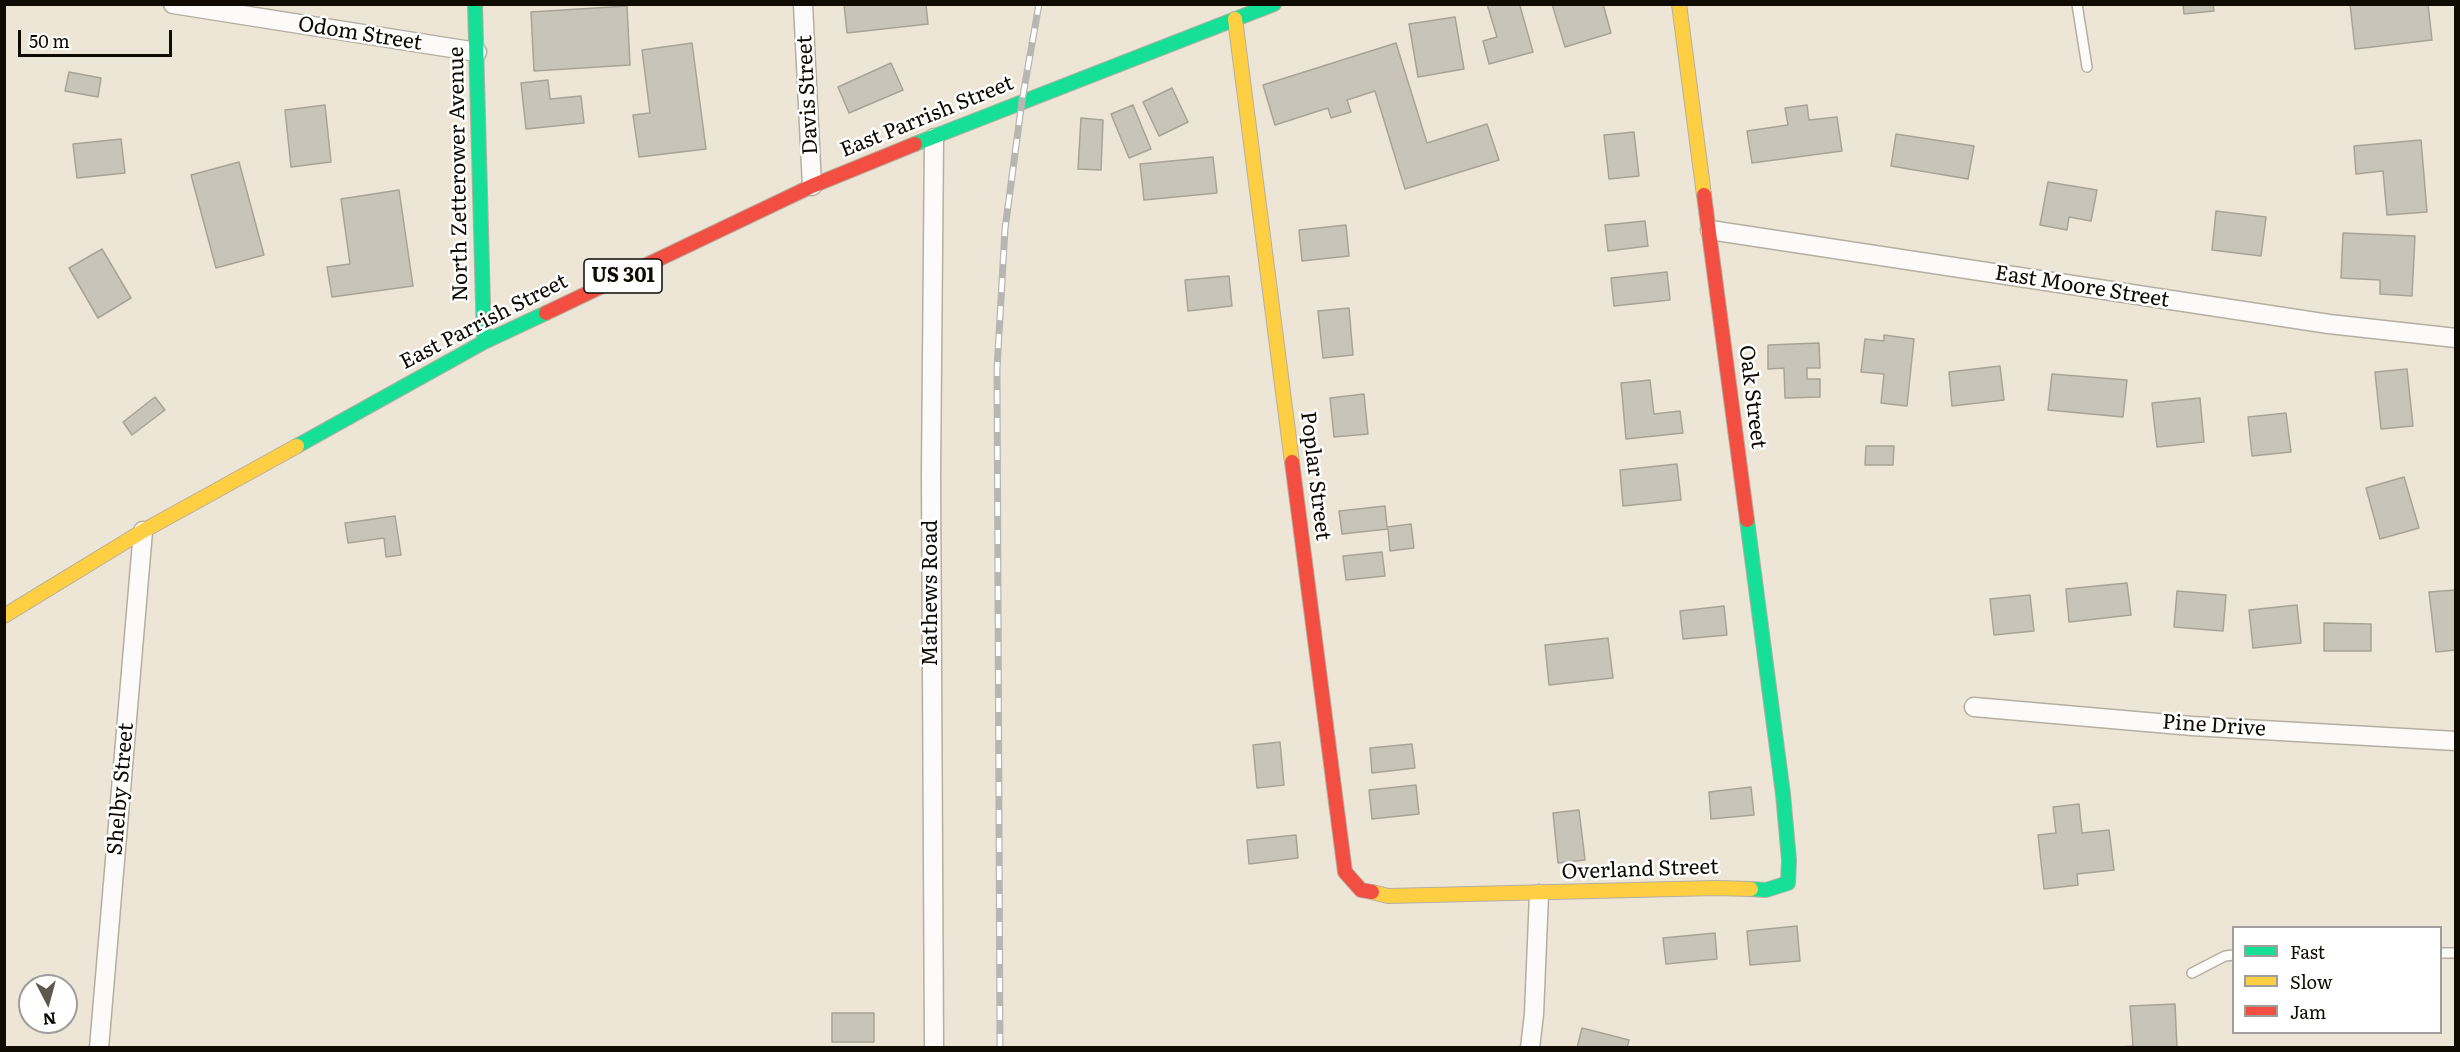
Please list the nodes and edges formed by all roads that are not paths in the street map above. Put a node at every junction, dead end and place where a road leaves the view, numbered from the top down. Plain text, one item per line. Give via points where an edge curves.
1 (173, 4) edge
2 (475, 4) edge
3 (803, 4) edge
4 (1274, 4) edge
5 (1679, 4) edge
6 (2077, 4) edge
7 (1235, 19) junction
8 (477, 52) junction
9 (2087, 67) dead end
10 (934, 138) junction
11 (812, 186) junction
12 (1710, 230) junction
13 (2456, 338) edge
14 (484, 342) junction
15 (143, 531) junction
16 (4, 616) edge
17 (1974, 707) dead end
18 (2456, 741) edge
19 (1783, 794) joint
20 (1539, 894) junction
21 (1403, 896) joint
22 (2232, 955) edge
23 (2192, 973) dead end
24 (99, 1047) edge
25 (934, 1047) edge
26 (1530, 1047) edge

1 - 8 street, Odom Street
2 - 8 street, North Zetterower Avenue
3 - 11 street, Davis Street
4 - 7 street, East Parrish Street / US 301
5 - 12 street, Oak Street
6 - 9 lane
7 - 10 street, East Parrish Street / US 301
7 - 21 street, Poplar Street via 1345,872 1362,890
8 - 14 street, North Zetterower Avenue
10 - 11 street, East Parrish Street / US 301
10 - 25 street, Mathews Road
11 - 14 street, East Parrish Street / US 301
12 - 13 street, East Moore Street via 2329,324
12 - 19 street, Oak Street
14 - 15 street, East Parrish Street / US 301
15 - 16 street, East Parrish Street / US 301
15 - 24 street, Shelby Street
17 - 18 street, Pine Drive via 2192,726
19 - 20 street, Overland Street via 1788,883 1766,890
20 - 21 street, Overland Street
20 - 26 street
22 - 23 lane

